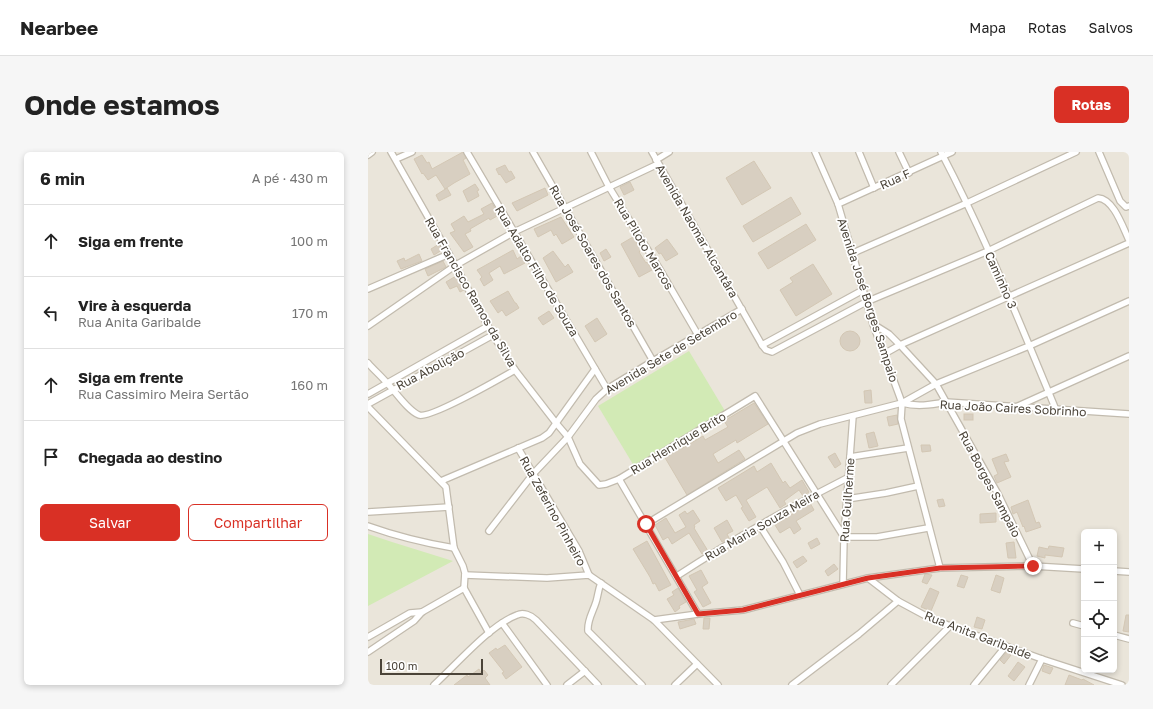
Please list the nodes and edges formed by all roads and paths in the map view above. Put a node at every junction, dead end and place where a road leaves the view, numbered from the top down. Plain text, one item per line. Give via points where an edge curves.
1 (372, 152) edge
2 (391, 152) edge
3 (412, 152) edge
4 (467, 152) edge
5 (533, 152) edge
6 (591, 152) edge
7 (652, 152) edge
8 (669, 152) edge
9 (815, 152) edge
10 (859, 152) edge
11 (899, 152) edge
12 (952, 152) edge
13 (1076, 152) edge
14 (1098, 152) edge
15 (942, 154) edge
16 (368, 155) edge
17 (396, 159) junction
18 (657, 162) junction
19 (908, 173) junction
20 (609, 187) junction
21 (874, 188) junction
22 (966, 203) junction
23 (838, 204) junction
24 (1129, 206) edge
25 (565, 207) junction
26 (514, 232) junction
27 (1129, 242) edge
28 (988, 251) junction
29 (853, 253) junction
30 (450, 254) junction
31 (456, 265) junction
32 (368, 289) edge
33 (863, 290) junction
34 (1009, 296) junction
35 (1129, 301) edge
36 (866, 302) junction
37 (742, 309) junction
38 (873, 324) junction
39 (368, 326) edge
40 (488, 326) junction
41 (493, 335) junction
42 (698, 336) junction
43 (762, 345) junction
44 (900, 345) junction
45 (1029, 346) junction
46 (884, 354) junction
47 (1129, 356) edge
48 (653, 361) junction
49 (368, 363) edge
50 (515, 370) junction
51 (595, 370) junction
52 (387, 383) junction
53 (936, 384) junction
54 (393, 389) junction
55 (607, 389) junction
56 (1049, 392) junction
57 (368, 394) edge
58 (946, 402) junction
59 (902, 403) junction
60 (368, 404) edge
61 (368, 407) edge
62 (1014, 408) junction
63 (1056, 410) junction
64 (1127, 412) edge
65 (853, 416) junction
66 (556, 423) junction
67 (568, 437) junction
68 (784, 442) junction
69 (518, 448) junction
70 (908, 448) junction
71 (850, 457) junction
72 (533, 474) junction
73 (849, 477) junction
74 (619, 479) junction
75 (441, 481) junction
76 (599, 485) joint
77 (918, 486) junction
78 (816, 494) junction
79 (847, 499) junction
80 (450, 507) junction
81 (368, 512) edge
82 (646, 524) junction
83 (368, 526) edge
84 (760, 526) junction
85 (928, 528) junction
86 (489, 531) dead end
87 (844, 537) junction
88 (454, 548) junction
89 (1033, 566) junction
90 (940, 568) junction
91 (1081, 569) edge
92 (1117, 571) edge
93 (1129, 572) edge
94 (465, 575) junction
95 (589, 575) junction
96 (677, 576) junction
97 (868, 578) junction
98 (601, 583) junction
99 (843, 584) junction
100 (464, 588) junction
101 (800, 595) junction
102 (898, 601) junction
103 (422, 612) junction
104 (698, 614) junction
105 (654, 620) junction
106 (502, 623) junction
107 (1073, 623) dead end
108 (1081, 625) edge
109 (950, 626) junction
110 (489, 633) junction
111 (1117, 636) edge
112 (368, 637) edge
113 (1129, 639) edge
114 (1006, 646) junction
115 (368, 652) edge
116 (1042, 659) junction
117 (697, 664) junction
118 (585, 671) junction
119 (1101, 678) junction
120 (434, 685) edge
121 (547, 685) edge
122 (567, 685) edge
123 (598, 685) edge
124 (642, 685) edge
125 (675, 685) edge
126 (718, 685) edge
127 (792, 685) edge
128 (891, 685) edge
129 (974, 685) edge
130 (1029, 685) edge
131 (1098, 685) edge
132 (1122, 685) edge

1 - 16 street
2 - 17 street, Rua Francisco Ramos da Silva
3 - 17 street
4 - 26 street, Rua Adalto Filho de Souza
5 - 25 street, Rua José Soares dos Santos
6 - 20 street, Rua Piloto Marcos
7 - 18 street, Avenida Naomar Alcantâra
8 - 18 street
9 - 23 street, Avenida José Borges Sampaio
10 - 21 street
11 - 19 street
12 - 15 street, Rua F
13 - 22 street
14 - 24 street via 1120,201 1126,207
15 - 19 street, Rua F
15 - 22 street, Caminho 3
17 - 30 street, Rua Francisco Ramos da Silva
18 - 20 street
18 - 37 street, Avenida Naomar Alcantâra
19 - 21 street, Rua F
20 - 25 street
20 - 42 street, Rua Piloto Marcos
21 - 23 street, Rua F
22 - 28 street, Caminho 3
22 - 29 street
23 - 29 street, Avenida José Borges Sampaio
25 - 26 street
25 - 48 street, Rua José Soares dos Santos
26 - 31 street
26 - 51 street, Rua Adalto Filho de Souza
27 - 28 street via 1115,210 1103,198 1098,198
27 - 34 street
28 - 34 street, Caminho 3
28 - 36 street
29 - 33 street, Avenida José Borges Sampaio
30 - 31 street, Rua Francisco Ramos da Silva
30 - 32 street
31 - 39 street
31 - 40 street, Rua Francisco Ramos da Silva
33 - 36 street, Avenida José Borges Sampaio
33 - 43 street
34 - 44 street
34 - 45 street, Caminho 3
35 - 45 street
36 - 38 street, Avenida José Borges Sampaio
36 - 43 street, Avenida Sete de Setembro via 772,352
37 - 42 street, Avenida Sete de Setembro
37 - 43 street, Avenida Sete de Setembro
38 - 44 street, Rua Borges Sampaio
38 - 46 street, Avenida José Borges Sampaio
40 - 41 street, Rua Francisco Ramos da Silva
40 - 52 street, Rua Abolição
41 - 50 street, Rua Francisco Ramos da Silva
41 - 54 street, Rua Abolição
42 - 48 street, Avenida Sete de Setembro
44 - 46 street
44 - 53 street, Rua Borges Sampaio
45 - 53 street
45 - 56 street, Caminho 3
46 - 59 street, Avenida José Borges Sampaio
47 - 56 street
48 - 55 street, Avenida Sete de Setembro
49 - 52 street
50 - 54 street via 424,416 411,410
50 - 66 street, Rua Francisco Ramos da Silva
51 - 55 street, Rua Adalto Filho de Souza
51 - 66 street
52 - 54 street
52 - 57 street, Rua Abolição
53 - 58 street, Rua Borges Sampaio
53 - 59 street
54 - 60 street, Rua Abolição
55 - 67 street, Avenida Sete de Setembro
56 - 62 street
56 - 63 street, Caminho 3
58 - 59 street, Rua João Caires Sobrinho via 927,406
58 - 62 street, Rua João Caires Sobrinho
58 - 89 street, Rua Borges Sampaio via 998,494
59 - 65 street, Rua João Caires Sobrinho
59 - 70 street, Avenida José Borges Sampaio via 901,419
61 - 75 street
62 - 63 street, Rua João Caires Sobrinho
63 - 64 street, Rua João Caires Sobrinho
65 - 68 street, Rua João Caires Sobrinho via 820,424 797,433
65 - 71 street, Rua Guilherme
66 - 67 street, Rua Francisco Ramos da Silva
66 - 69 street via 542,438
67 - 72 street, Avenida Sete de Setembro
67 - 76 street, Rua Francisco Ramos da Silva via 580,464
68 - 74 street, Rua Henrique Brito via 755,396
68 - 78 street
68 - 82 street, Rua João Caires Sobrinho
69 - 72 street, Rua Zeferino Pinheiro
69 - 75 street
70 - 71 street
70 - 77 street, Avenida José Borges Sampaio
71 - 73 street, Rua Guilherme
72 - 86 street, Avenida Sete de Setembro
72 - 95 street, Rua Zeferino Pinheiro via 579,551
73 - 78 street, Rua Maria Souza Meira
73 - 79 street, Rua Guilherme
74 - 76 street, Rua Henrique Brito
74 - 82 street
75 - 80 street via 446,487
77 - 79 street
77 - 85 street, Avenida José Borges Sampaio
78 - 84 street, Rua Maria Souza Meira
78 - 87 street
79 - 87 street, Rua Guilherme
80 - 81 street
80 - 88 street
82 - 96 street
83 - 88 street via 389,534
84 - 96 street, Rua Maria Souza Meira
84 - 101 street
85 - 87 street via 877,537
85 - 90 street, Avenida José Borges Sampaio
87 - 99 street, Rua Guilherme
88 - 94 street
89 - 90 street
89 - 91 street
90 - 97 street
92 - 93 street
94 - 95 street via 547,578
94 - 100 street
95 - 98 street
96 - 104 street
97 - 99 street
97 - 102 street, Rua Anita Garibalde
98 - 105 street
98 - 124 street via 587,624 588,630
99 - 101 street
100 - 103 street
100 - 110 street
101 - 104 street via 743,610
102 - 109 street, Rua Anita Garibalde
102 - 127 street
103 - 112 street via 410,612
103 - 115 street via 414,622
104 - 105 street
105 - 117 street
106 - 110 street
106 - 118 street via 518,614 526,614 536,620
106 - 121 street
107 - 108 street
109 - 114 street, Rua Anita Garibalde
109 - 128 street
110 - 120 street
111 - 113 street
114 - 116 street, Rua Anita Garibalde
114 - 129 street
116 - 119 street, Rua Anita Garibalde
116 - 130 street
117 - 125 street
117 - 126 street
118 - 122 street
118 - 123 street
119 - 131 street
119 - 132 street, Rua Anita Garibalde

